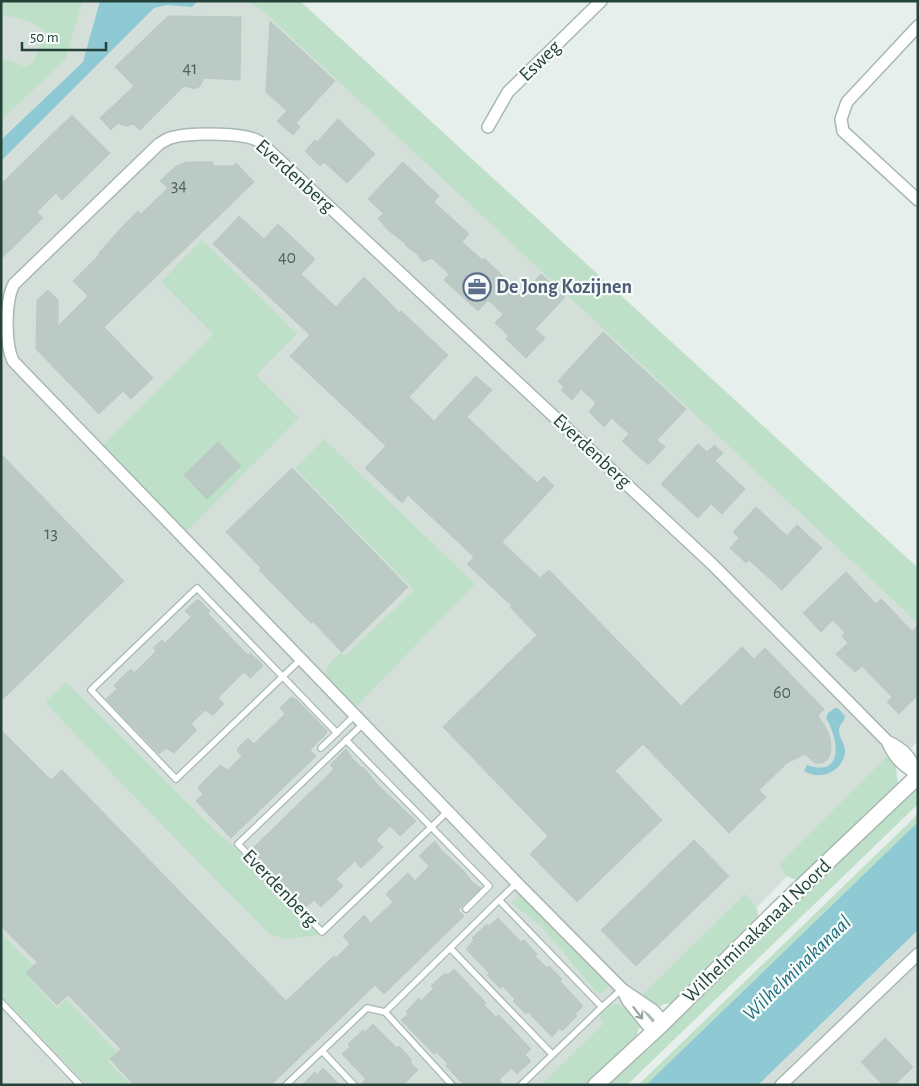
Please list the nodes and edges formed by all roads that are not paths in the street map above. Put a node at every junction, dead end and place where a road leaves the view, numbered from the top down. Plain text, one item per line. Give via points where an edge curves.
1 (601, 1) edge
2 (918, 26) edge
3 (488, 127) dead end
4 (918, 200) edge
5 (5, 328) edge
6 (301, 659) junction
7 (282, 677) junction
8 (355, 715) junction
9 (363, 724) junction
10 (337, 733) junction
11 (346, 740) junction
12 (321, 748) dead end
13 (918, 775) edge
14 (448, 811) junction
15 (431, 827) junction
16 (517, 883) junction
17 (500, 900) junction
18 (466, 910) dead end
19 (450, 948) junction
20 (918, 954) edge
21 (622, 989) junction
22 (1, 1002) edge
23 (602, 1007) junction
24 (385, 1012) junction
25 (659, 1027) junction
26 (322, 1051) junction
27 (552, 1054) junction
28 (80, 1085) edge
29 (286, 1085) edge
30 (354, 1085) edge
31 (452, 1085) edge
32 (521, 1085) edge
33 (596, 1085) edge
34 (781, 1085) edge

1 - 3 street, Esweg via 508,92
2 - 4 street via 847,102 841,119 843,130
5 - 6 street, Everdenberg via 13,361
5 - 13 street, Everdenberg via 14,284 159,144 168,138 181,136 239,135 255,138 698,551 887,741 900,764
6 - 7 lane
6 - 8 street, Everdenberg
7 - 7 lane via 197,588 91,690 176,778
7 - 10 lane
8 - 9 street, Everdenberg
8 - 10 lane
9 - 11 lane, Everdenberg
9 - 14 street, Everdenberg
10 - 12 lane
11 - 15 lane
11 - 15 lane, Everdenberg via 238,844 322,932
13 - 25 street, Wilhelminakanaal Noord
14 - 15 lane, Everdenberg
14 - 16 street, Everdenberg
15 - 18 lane via 489,886
16 - 17 lane
16 - 21 street, Everdenberg
17 - 19 lane
17 - 23 lane
19 - 24 lane
19 - 27 lane
20 - 34 street
21 - 23 lane
21 - 25 street, Everdenberg via 628,1001
22 - 28 lane
23 - 27 lane
24 - 26 lane via 367,1008
24 - 31 lane
25 - 33 street, Wilhelminakanaal Noord
26 - 29 lane
26 - 30 lane
27 - 32 lane

